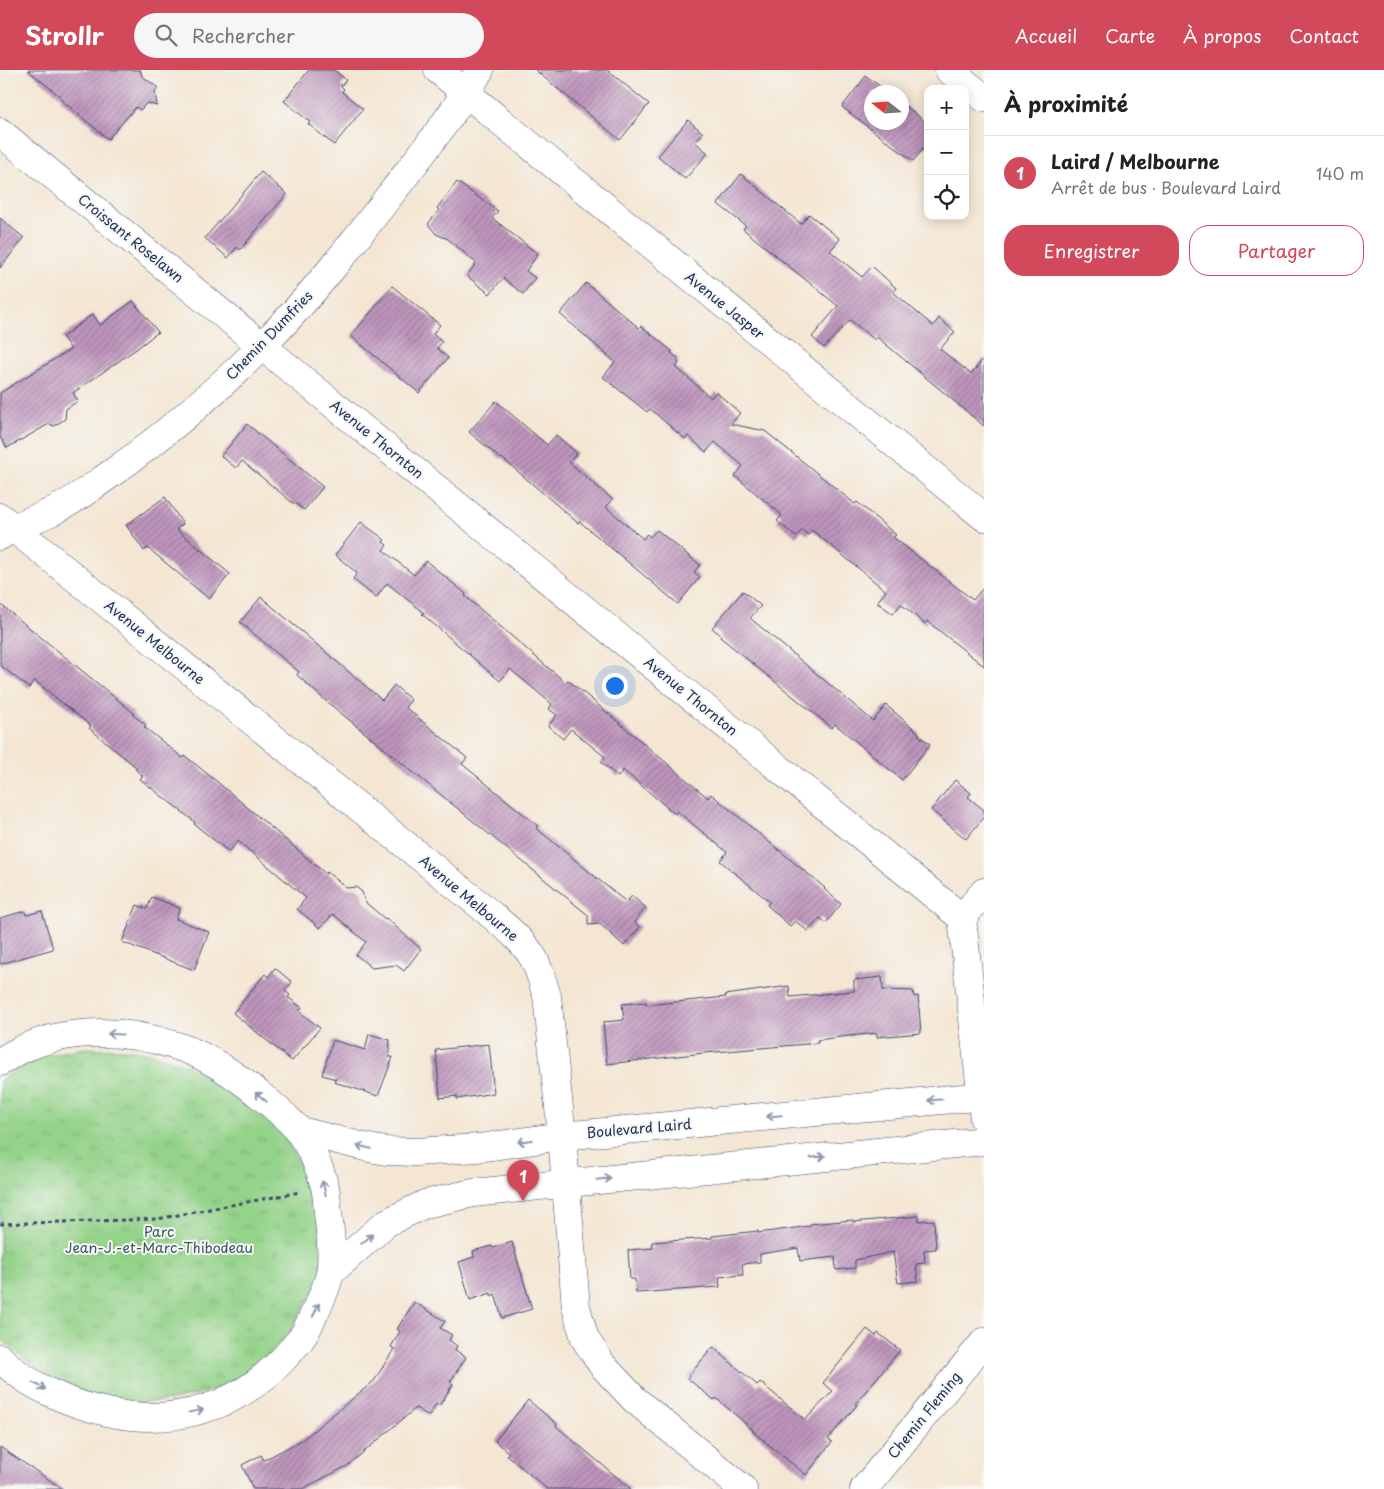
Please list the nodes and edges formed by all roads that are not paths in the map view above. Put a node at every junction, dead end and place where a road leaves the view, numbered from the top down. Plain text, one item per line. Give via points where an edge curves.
1 (438, 70) edge
2 (480, 70) edge
3 (949, 70) edge
4 (466, 93) junction
5 (984, 98) edge
6 (0, 132) edge
7 (263, 345) junction
8 (984, 517) edge
9 (4, 527) edge
10 (984, 892) edge
11 (962, 918) junction
12 (0, 1062) edge
13 (983, 1103) edge
14 (297, 1130) junction
15 (562, 1136) junction
16 (984, 1141) edge
17 (565, 1182) junction
18 (331, 1272) junction
19 (984, 1342) edge
20 (0, 1358) edge
21 (743, 1489) edge
22 (864, 1489) edge

1 - 4 street
2 - 4 street, Chemin Dumfries
3 - 5 street
4 - 7 street, Chemin Dumfries via 444,126 334,266
4 - 8 street, Avenue Jasper
6 - 7 street, Croissant Roselawn
7 - 9 street, Chemin Dumfries via 180,420 74,500 52,512
7 - 11 street, Avenue Thornton
9 - 15 street, Avenue Melbourne via 481,906 519,940 533,958 547,996
10 - 11 street
11 - 13 street
14 -> 12 street via 233,1074 197,1052 159,1040 89,1033 55,1037 27,1046
13 -> 15 street, Boulevard Laird
15 -> 14 street, Boulevard Laird via 478,1148 415,1152 369,1148
18 -> 14 street via 325,1187
15 - 17 street, Avenue Melbourne
17 -> 16 street
18 -> 17 street via 386,1223 425,1204 473,1192
17 - 21 street, Avenue Melbourne via 576,1307 585,1339 602,1366 634,1400
20 -> 18 street via 23,1378 92,1409 146,1417 210,1408 236,1397 282,1360 304,1336
19 - 22 street, Chemin Fleming

